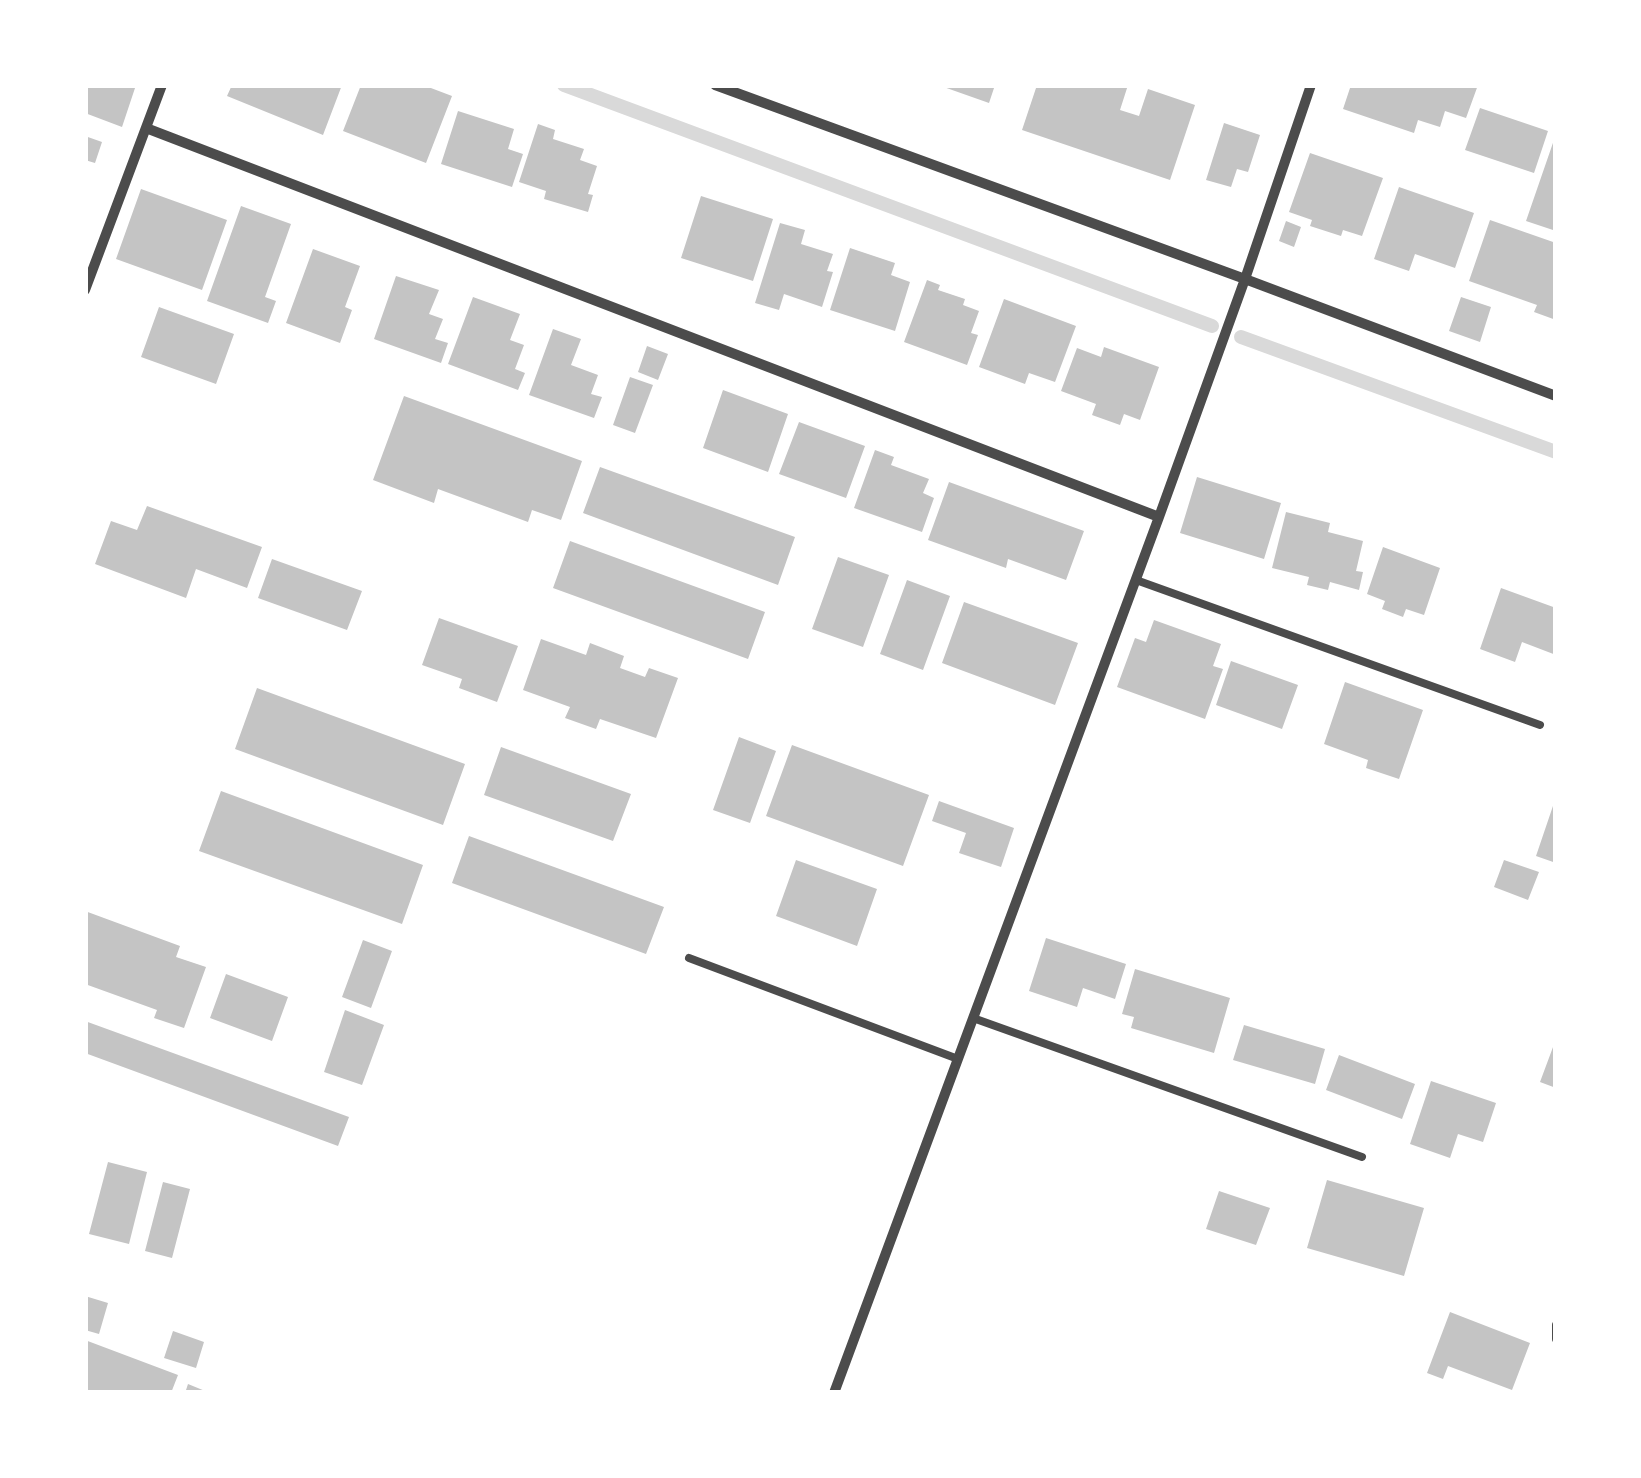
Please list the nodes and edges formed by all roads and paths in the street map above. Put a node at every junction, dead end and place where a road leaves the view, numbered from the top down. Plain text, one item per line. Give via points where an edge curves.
1 (162, 85) edge
2 (715, 85) edge
3 (1312, 85) edge
4 (146, 128) junction
5 (1245, 279) junction
6 (85, 290) edge
7 (1556, 396) edge
8 (1159, 518) junction
9 (1136, 580) junction
10 (1540, 725) dead end
11 (688, 958) dead end
12 (973, 1018) junction
13 (958, 1059) junction
14 (1362, 1157) dead end
15 (1556, 1326) edge
16 (1556, 1340) edge
17 (834, 1393) edge

1 - 4 street
2 - 5 street
3 - 5 street
4 - 6 street
4 - 8 street
5 - 7 street
5 - 8 street
8 - 9 street
9 - 10 lane
9 - 12 street
11 - 13 lane
12 - 13 street
12 - 14 lane
13 - 17 street
15 - 16 lane

